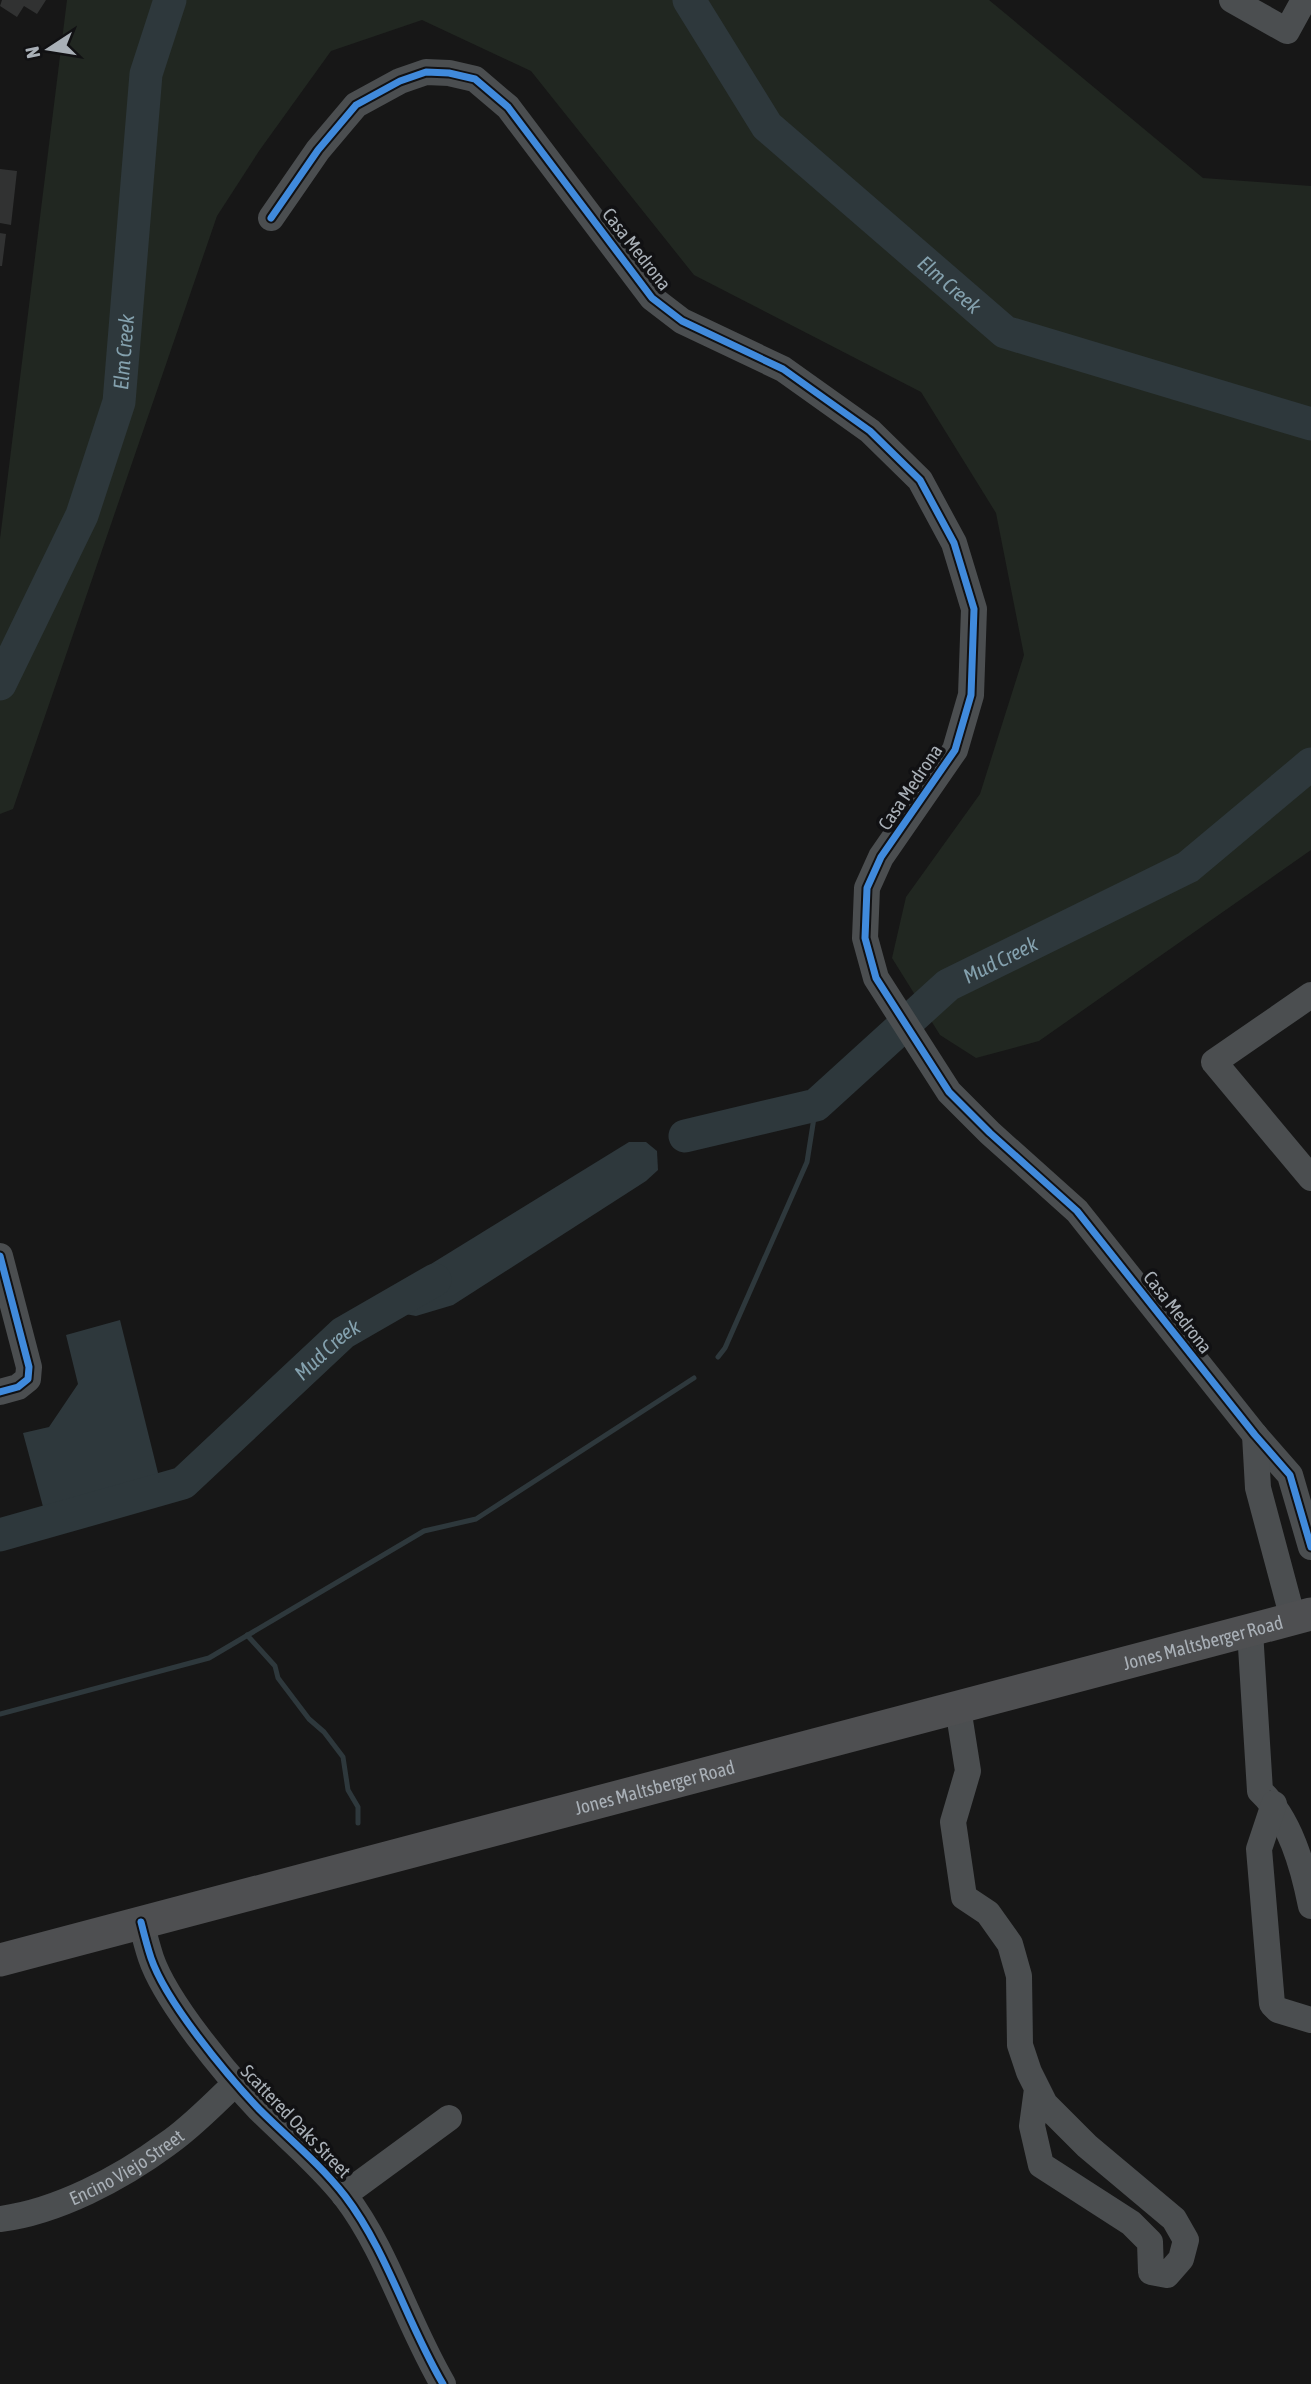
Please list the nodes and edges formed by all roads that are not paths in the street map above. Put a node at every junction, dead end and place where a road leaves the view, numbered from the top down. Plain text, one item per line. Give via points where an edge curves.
1 (1232, 0) edge
2 (1304, 0) edge
3 (271, 218) dead end
4 (1311, 995) edge
5 (1311, 1178) edge
6 (0, 1256) edge
7 (0, 1392) edge
8 (1255, 1435) junction
9 (1309, 1541) edge
10 (1273, 1544) junction
11 (1302, 1616) edge
12 (1250, 1631) junction
13 (958, 1708) junction
14 (1274, 1804) junction
15 (1311, 1906) edge
16 (141, 1922) junction
17 (0, 1960) edge
18 (1311, 2020) edge
19 (236, 2083) junction
20 (1037, 2089) junction
21 (449, 2118) dead end
22 (344, 2195) junction
23 (0, 2218) edge
24 (443, 2384) edge

1 - 2 street via 1287,31
3 - 8 street, Casa Medrona via 356,105 426,72 475,79 508,107 652,298 682,321 783,369 870,431 920,480 954,543 974,609 971,695 955,750 881,857 867,888 865,938 876,978 949,1092 1077,1211
4 - 5 street via 1214,1062
6 - 7 street via 29,1367 28,1379
8 - 9 street, Casa Medrona via 1290,1475
8 - 10 street via 1258,1488
9 - 10 street
10 - 11 street
11 - 12 main road, Jones Maltsberger Road
12 - 13 main road, Jones Maltsberger Road
12 - 14 street via 1260,1791
13 - 16 main road, Jones Maltsberger Road
13 - 20 street via 968,1771 954,1822 964,1897 988,1913 1010,1944 1019,1976 1020,2045
14 - 15 street via 1293,1843
14 - 18 street via 1259,1849 1272,2004
16 - 17 main road, Jones Maltsberger Road
16 - 19 street, Scattered Oaks Street via 159,1977
19 - 22 street, Scattered Oaks Street
19 - 23 street, Encino Viejo Street via 169,2143 138,2164 64,2202
20 - 20 street via 1045,2104 1087,2146 1174,2220 1186,2240 1181,2259 1167,2275 1151,2272 1150,2242 1131,2223 1041,2165 1032,2126
21 - 22 street
22 - 24 street, Scattered Oaks Street via 377,2246 416,2337

